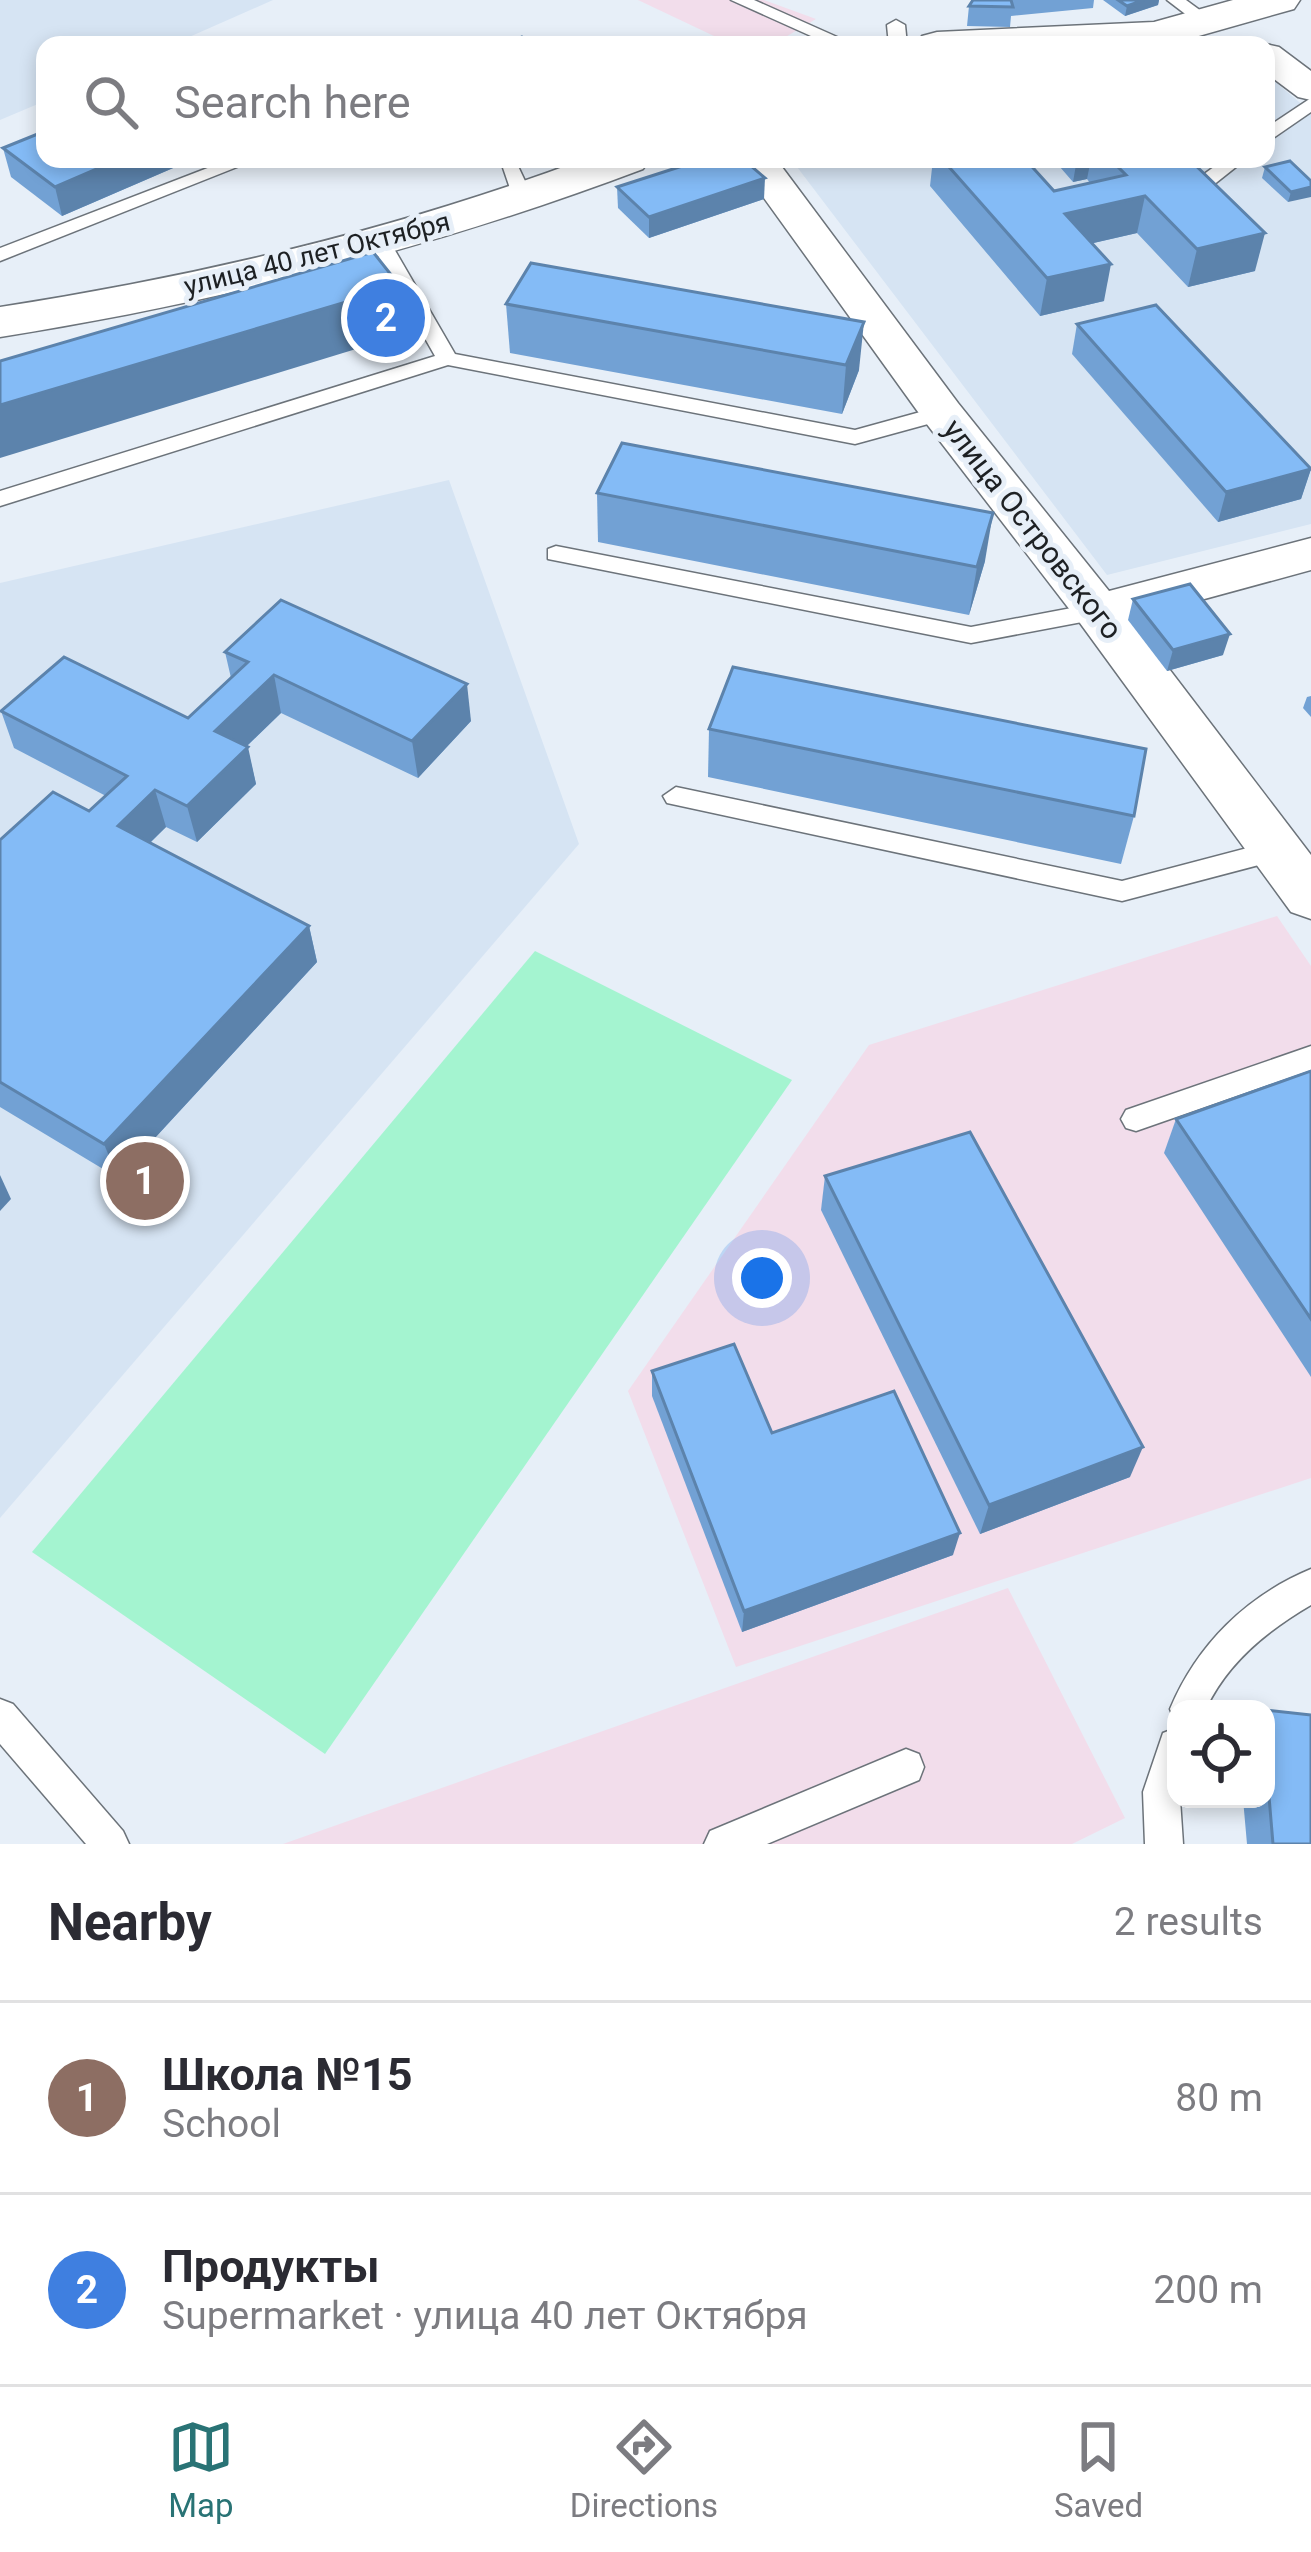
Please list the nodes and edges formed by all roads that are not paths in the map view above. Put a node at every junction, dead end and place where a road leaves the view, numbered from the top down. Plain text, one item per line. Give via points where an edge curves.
1 (739, 0) edge
2 (1279, 0) edge
3 (1200, 14) edge
4 (825, 36) edge
5 (1147, 36) edge
6 (1238, 36) edge
7 (1275, 62) edge
8 (1311, 89) edge
9 (1311, 104) edge
10 (1275, 130) edge
11 (225, 168) edge
12 (582, 168) edge
13 (763, 168) edge
14 (1225, 168) edge
15 (516, 181) edge
16 (1200, 186) edge
17 (379, 240) junction
18 (0, 255) edge
19 (0, 322) edge
20 (447, 359) junction
21 (942, 412) junction
22 (0, 499) edge
23 (556, 554) dead end
24 (1311, 554) edge
25 (1098, 610) junction
26 (676, 796) dead end
27 (1278, 850) junction
28 (1311, 897) edge
29 (1311, 1058) edge
30 (1136, 1119) dead end
31 (1311, 1586) edge
32 (1191, 1700) edge
33 (0, 1718) edge
34 (906, 1767) dead end
35 (1167, 1774) edge
36 (110, 1844) edge
37 (723, 1844) edge
38 (1164, 1844) edge

1 - 4 lane
2 - 3 main road
3 - 5 main road
3 - 6 street
7 - 8 street
9 - 10 lane
11 - 18 lane
12 - 15 main road, улица 40 лет Октября
13 - 21 street, улица Островского
14 - 16 lane
15 - 17 main road, улица 40 лет Октября
17 - 19 main road, улица 40 лет Октября
17 - 20 lane
20 - 21 lane via 855,437
20 - 22 lane
21 - 25 street, улица Островского
23 - 25 lane via 970,635
24 - 25 street
25 - 27 street, улица Островского
26 - 27 lane via 1122,891
27 - 28 street, улица Островского
29 - 30 lane
31 - 32 lane via 1275,1606 1199,1677
33 - 36 lane
34 - 37 lane
35 - 38 lane

